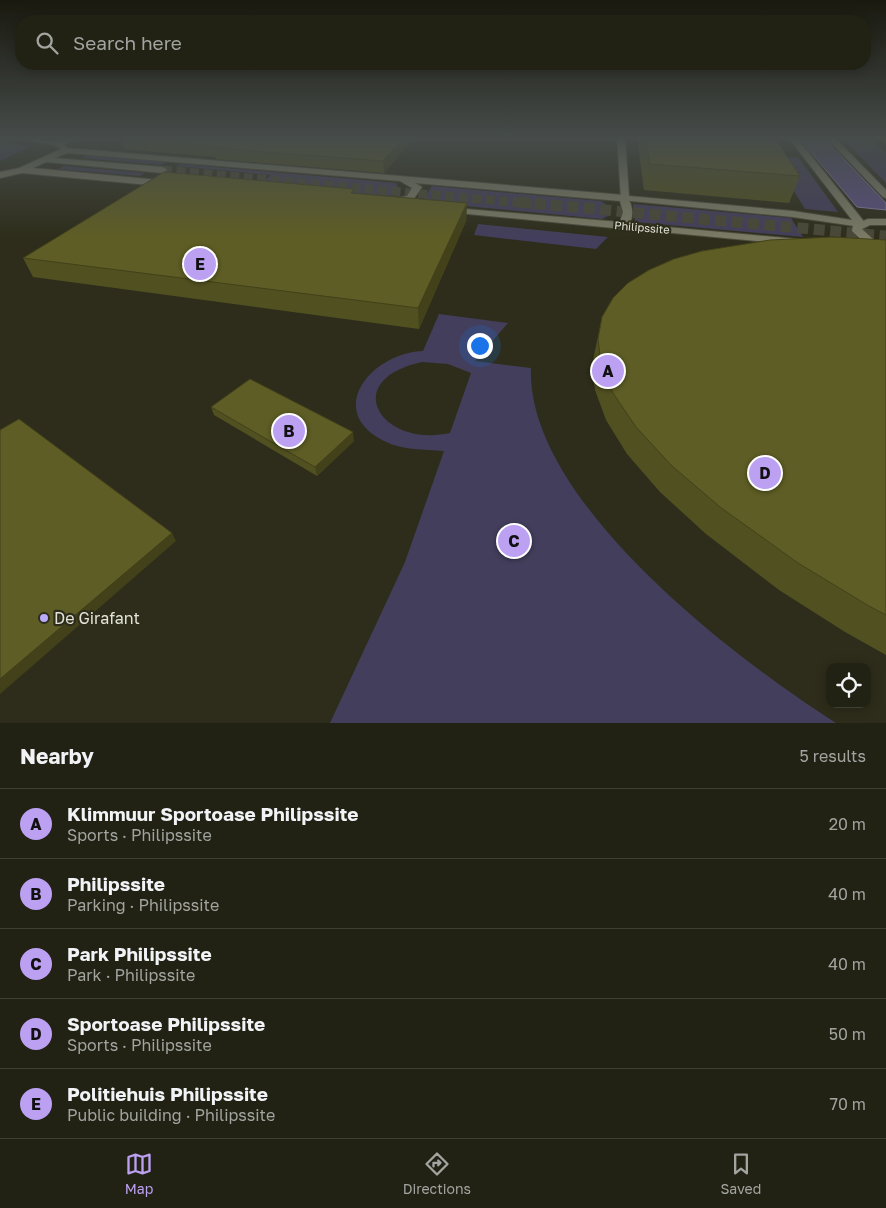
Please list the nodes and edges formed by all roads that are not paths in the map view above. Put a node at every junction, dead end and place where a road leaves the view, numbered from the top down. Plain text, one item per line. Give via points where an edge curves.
1 (22, 170) edge
2 (19, 171) edge
3 (30, 171) edge
4 (162, 171) tunnel mouth
5 (305, 171) edge
6 (623, 171) edge
7 (818, 171) edge
8 (863, 171) edge
9 (0, 175) edge
10 (401, 179) junction
11 (144, 181) junction
12 (182, 185) edge
13 (0, 186) edge
14 (886, 195) edge
15 (624, 198) junction
16 (414, 206) edge
17 (434, 208) edge
18 (886, 222) edge
19 (860, 224) junction
20 (624, 226) junction
21 (851, 242) edge
22 (870, 242) junction
23 (812, 243) edge
24 (886, 248) edge

1 - 13 street
2 - 9 street
3 - 11 street
4 - 11 street
5 - 10 street, Philipssite
6 - 15 street
7 - 19 street
8 - 14 street
10 - 15 street, Philipssite
10 - 16 street via 417,187 410,198 385,204
11 - 12 street
15 - 19 street, Philipssite via 793,214
15 - 20 street via 629,217
17 - 20 street, Philipssite
18 - 19 street, Philipssite
19 - 22 street via 857,231
20 - 23 street, Philipssite
21 - 22 street
22 - 24 street

